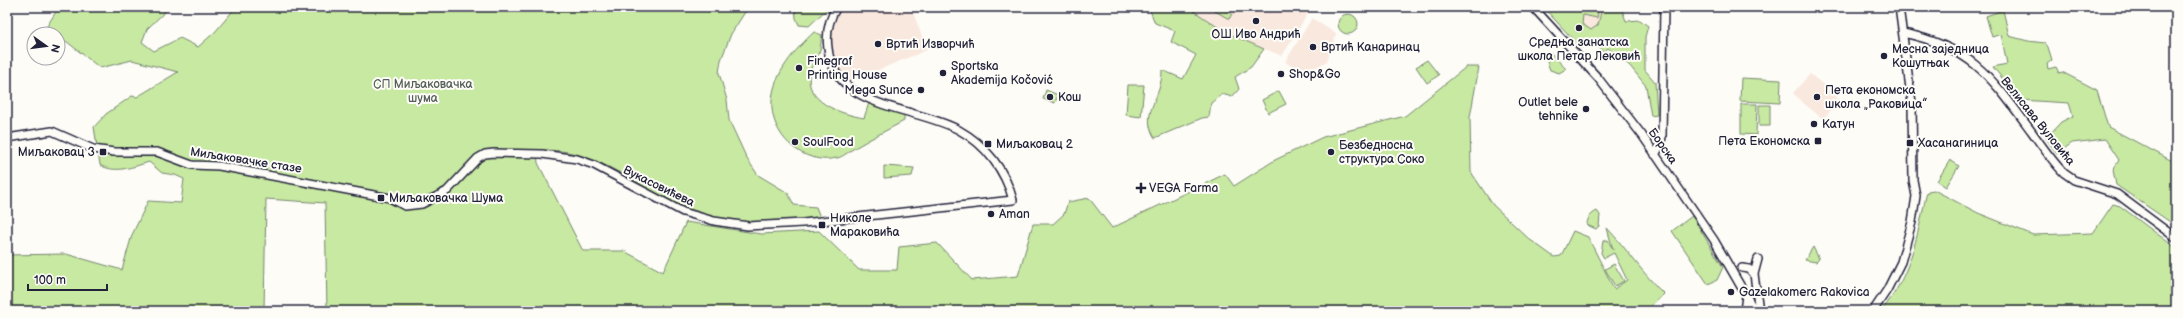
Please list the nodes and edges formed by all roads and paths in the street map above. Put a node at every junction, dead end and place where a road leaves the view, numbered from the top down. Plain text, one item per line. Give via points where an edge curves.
1 (837, 7) edge
2 (1533, 7) edge
3 (1664, 7) edge
4 (1899, 7) edge
5 (1903, 33) junction
6 (7, 138) edge
7 (1655, 155) junction
8 (390, 198) joint
9 (2176, 238) edge
10 (1758, 259) dead end
11 (1742, 268) dead end
12 (1754, 274) junction
13 (1746, 294) junction
14 (1744, 311) edge
15 (1754, 311) edge
16 (1759, 311) edge
17 (1873, 311) edge

1 - 8 street, Вукасовићева via 828,28 828,50 835,71 847,88 868,98 938,120 966,134 979,144 999,167 1013,200 803,223 748,226 714,221 683,212 594,165 577,159 542,154 494,153 478,158 448,192 422,204 405,206
2 - 7 street, Борска via 1598,78
3 - 7 street via 1662,137
4 - 5 street
5 - 9 street, Велисава Вуловића via 1944,45 1972,60 2006,98 2064,173 2074,180 2116,194
5 - 17 street via 1912,103 1913,180 1916,196 1901,262
6 - 8 street, Миљаковачке стазе via 52,131 93,149 114,152 157,152 192,165 230,168
7 - 13 street, Борска via 1703,222
10 - 12 street
11 - 12 street
12 - 16 street
13 - 14 street
13 - 15 street, Борска

